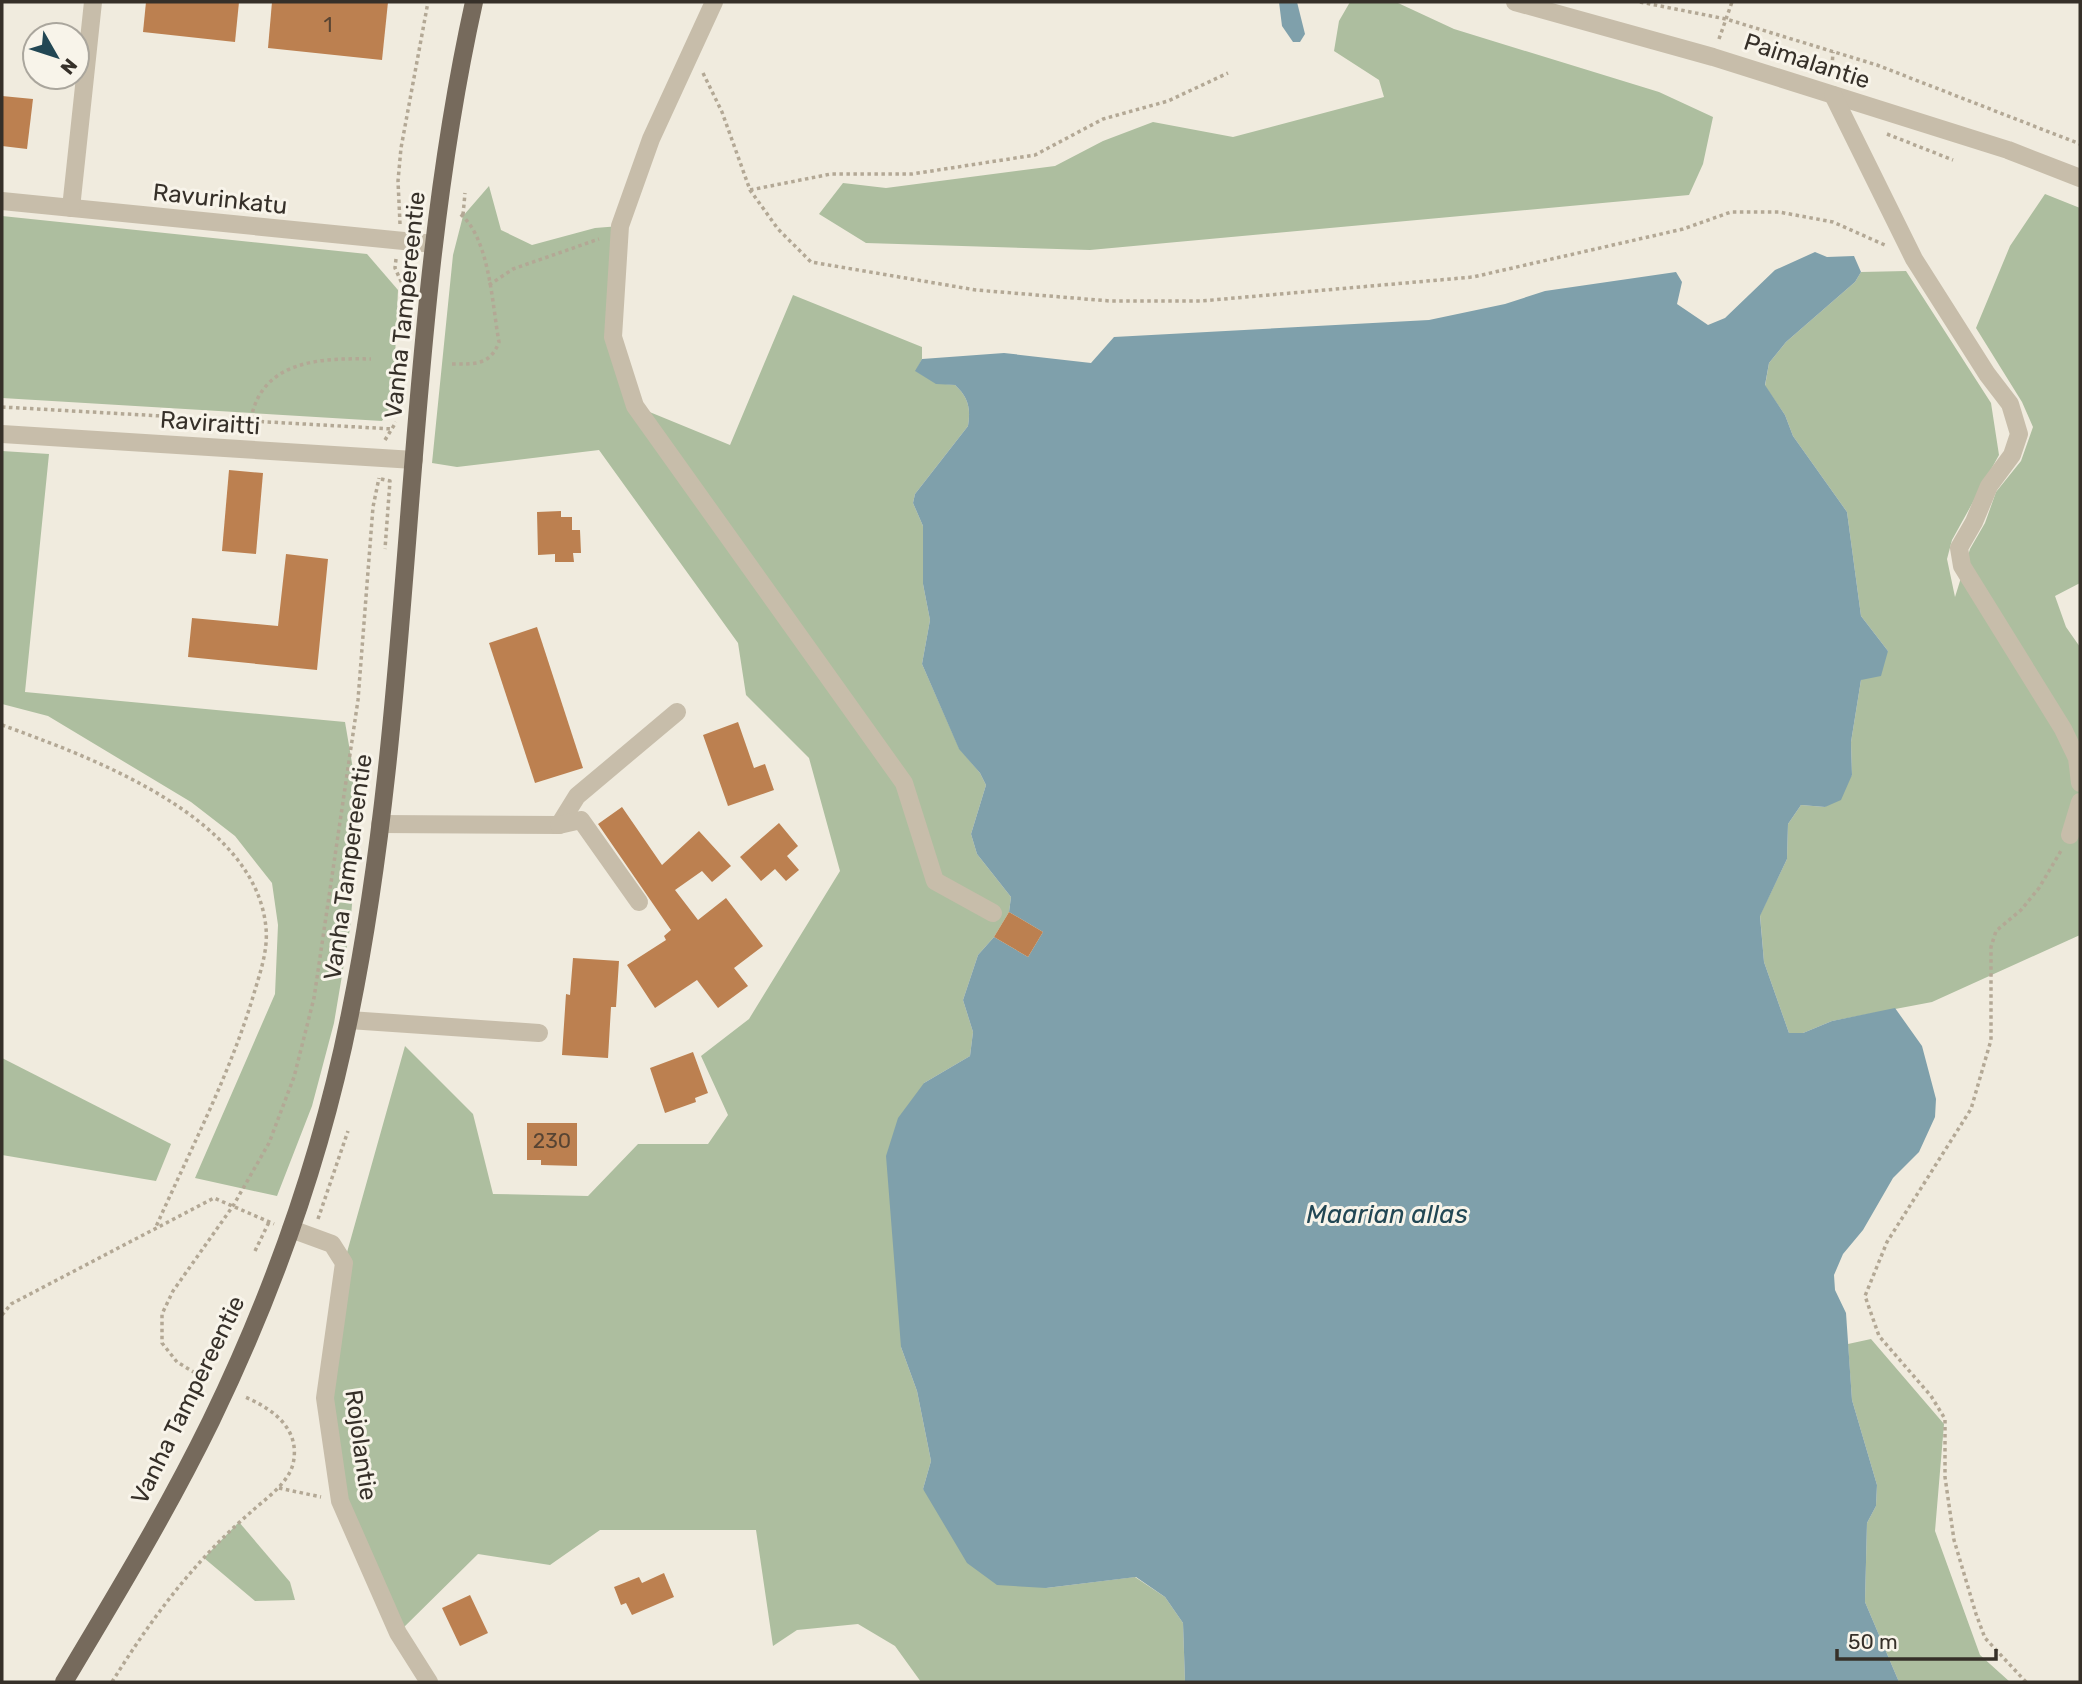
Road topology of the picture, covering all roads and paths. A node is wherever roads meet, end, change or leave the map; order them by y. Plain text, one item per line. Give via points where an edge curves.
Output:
1 (93, 2) edge
2 (428, 2) edge
3 (474, 2) edge
4 (713, 2) edge
5 (1515, 2) edge
6 (1640, 2) edge
7 (1732, 2) edge
8 (1726, 19) junction
9 (1833, 52) junction
10 (690, 53) junction
11 (1713, 57) junction
12 (1832, 67) dead end
13 (1228, 74) dead end
14 (1833, 95) junction
15 (1884, 133) dead end
16 (2080, 144) edge
17 (1953, 160) dead end
18 (2080, 178) edge
19 (750, 190) junction
20 (466, 192) dead end
21 (440, 200) junction
22 (2, 201) edge
23 (71, 208) junction
24 (463, 216) junction
25 (400, 226) dead end
26 (619, 235) junction
27 (434, 244) junction
28 (1914, 259) junction
29 (489, 285) junction
30 (371, 359) dead end
31 (452, 365) dead end
32 (2, 407) edge
33 (251, 419) junction
34 (393, 429) dead end
35 (2, 434) edge
36 (414, 460) junction
37 (385, 549) dead end
38 (677, 712) dead end
39 (2, 725) edge
40 (2080, 783) edge
41 (2080, 802) edge
42 (380, 824) junction
43 (559, 825) junction
44 (2070, 835) joint
45 (639, 902) dead end
46 (993, 914) dead end
47 (349, 1020) junction
48 (539, 1033) dead end
49 (348, 1132) dead end
50 (233, 1206) junction
51 (268, 1222) junction
52 (155, 1229) junction
53 (291, 1229) junction
54 (312, 1237) junction
55 (255, 1251) dead end
56 (2, 1315) edge
57 (207, 1380) dead end
58 (244, 1397) dead end
59 (279, 1488) junction
60 (340, 1501) junction
61 (64, 1682) edge
62 (112, 1682) edge
63 (429, 1682) edge
64 (2025, 1682) edge

1 - 23 street
2 - 25 path via 401,148
3 - 21 main road, Vanha Tampereentie via 451,115
4 - 10 street
5 - 11 street, Paimalantie
6 - 8 path
7 - 8 path
8 - 9 path
8 - 11 path
9 - 12 path
9 - 16 path
10 - 19 path via 710,84
10 - 26 street via 651,139
11 - 14 street, Paimalantie
13 - 19 path via 1168,101 1103,119 1034,155 912,174 831,174
14 - 18 street, Paimalantie via 2008,150
14 - 28 street
15 - 17 path
19 - 28 path via 778,229 811,262 976,290 1110,301 1201,301 1473,277 1683,229 1731,212 1780,212 1833,222
20 - 24 path
21 - 24 path
21 - 27 main road, Vanha Tampereentie
22 - 23 street, Ravurinkatu
23 - 27 street, Ravurinkatu
24 - 29 path via 475,230
26 - 29 path via 549,255 513,269
26 - 46 street via 613,337 635,405 904,783 935,881
27 - 36 main road, Vanha Tampereentie
28 - 40 street via 2010,404 2019,434 2012,455 1989,486 1959,548 1962,566 2063,729 2077,758
29 - 31 path via 499,342 495,353 478,364
30 - 33 path via 332,358 291,367 260,394
32 - 33 path
33 - 34 path
35 - 36 street, Raviraitti
36 - 42 main road, Vanha Tampereentie via 390,759
37 - 50 path via 390,481 379,478 358,700 314,998 294,1077 269,1143
38 - 43 street via 577,796
39 - 52 path via 122,773 184,809 221,839 261,904 267,927 265,955 247,1017
41 - 44 street
42 - 43 street
42 - 47 main road, Vanha Tampereentie
43 - 45 street via 581,820
44 - 64 path via 2039,888 1996,931 1991,947 1990,1040 1970,1109 1887,1242 1865,1296 1878,1336 1931,1396 1945,1419 1945,1477 1952,1528 1973,1602 1985,1638
47 - 48 street
47 - 53 main road, Vanha Tampereentie
49 - 54 path
50 - 51 path
50 - 52 path via 214,1198
50 - 57 path via 173,1291 160,1327 162,1343 177,1362
51 - 53 path
51 - 55 path
52 - 56 path via 11,1304
53 - 54 street, Rojolantie
53 - 61 main road, Vanha Tampereentie via 209,1424
54 - 60 street, Rojolantie via 332,1244 344,1263 325,1398
58 - 59 path via 278,1415 294,1446 292,1466
59 - 60 path
59 - 62 path via 225,1534 177,1588
60 - 63 street, Rojolantie via 398,1633

